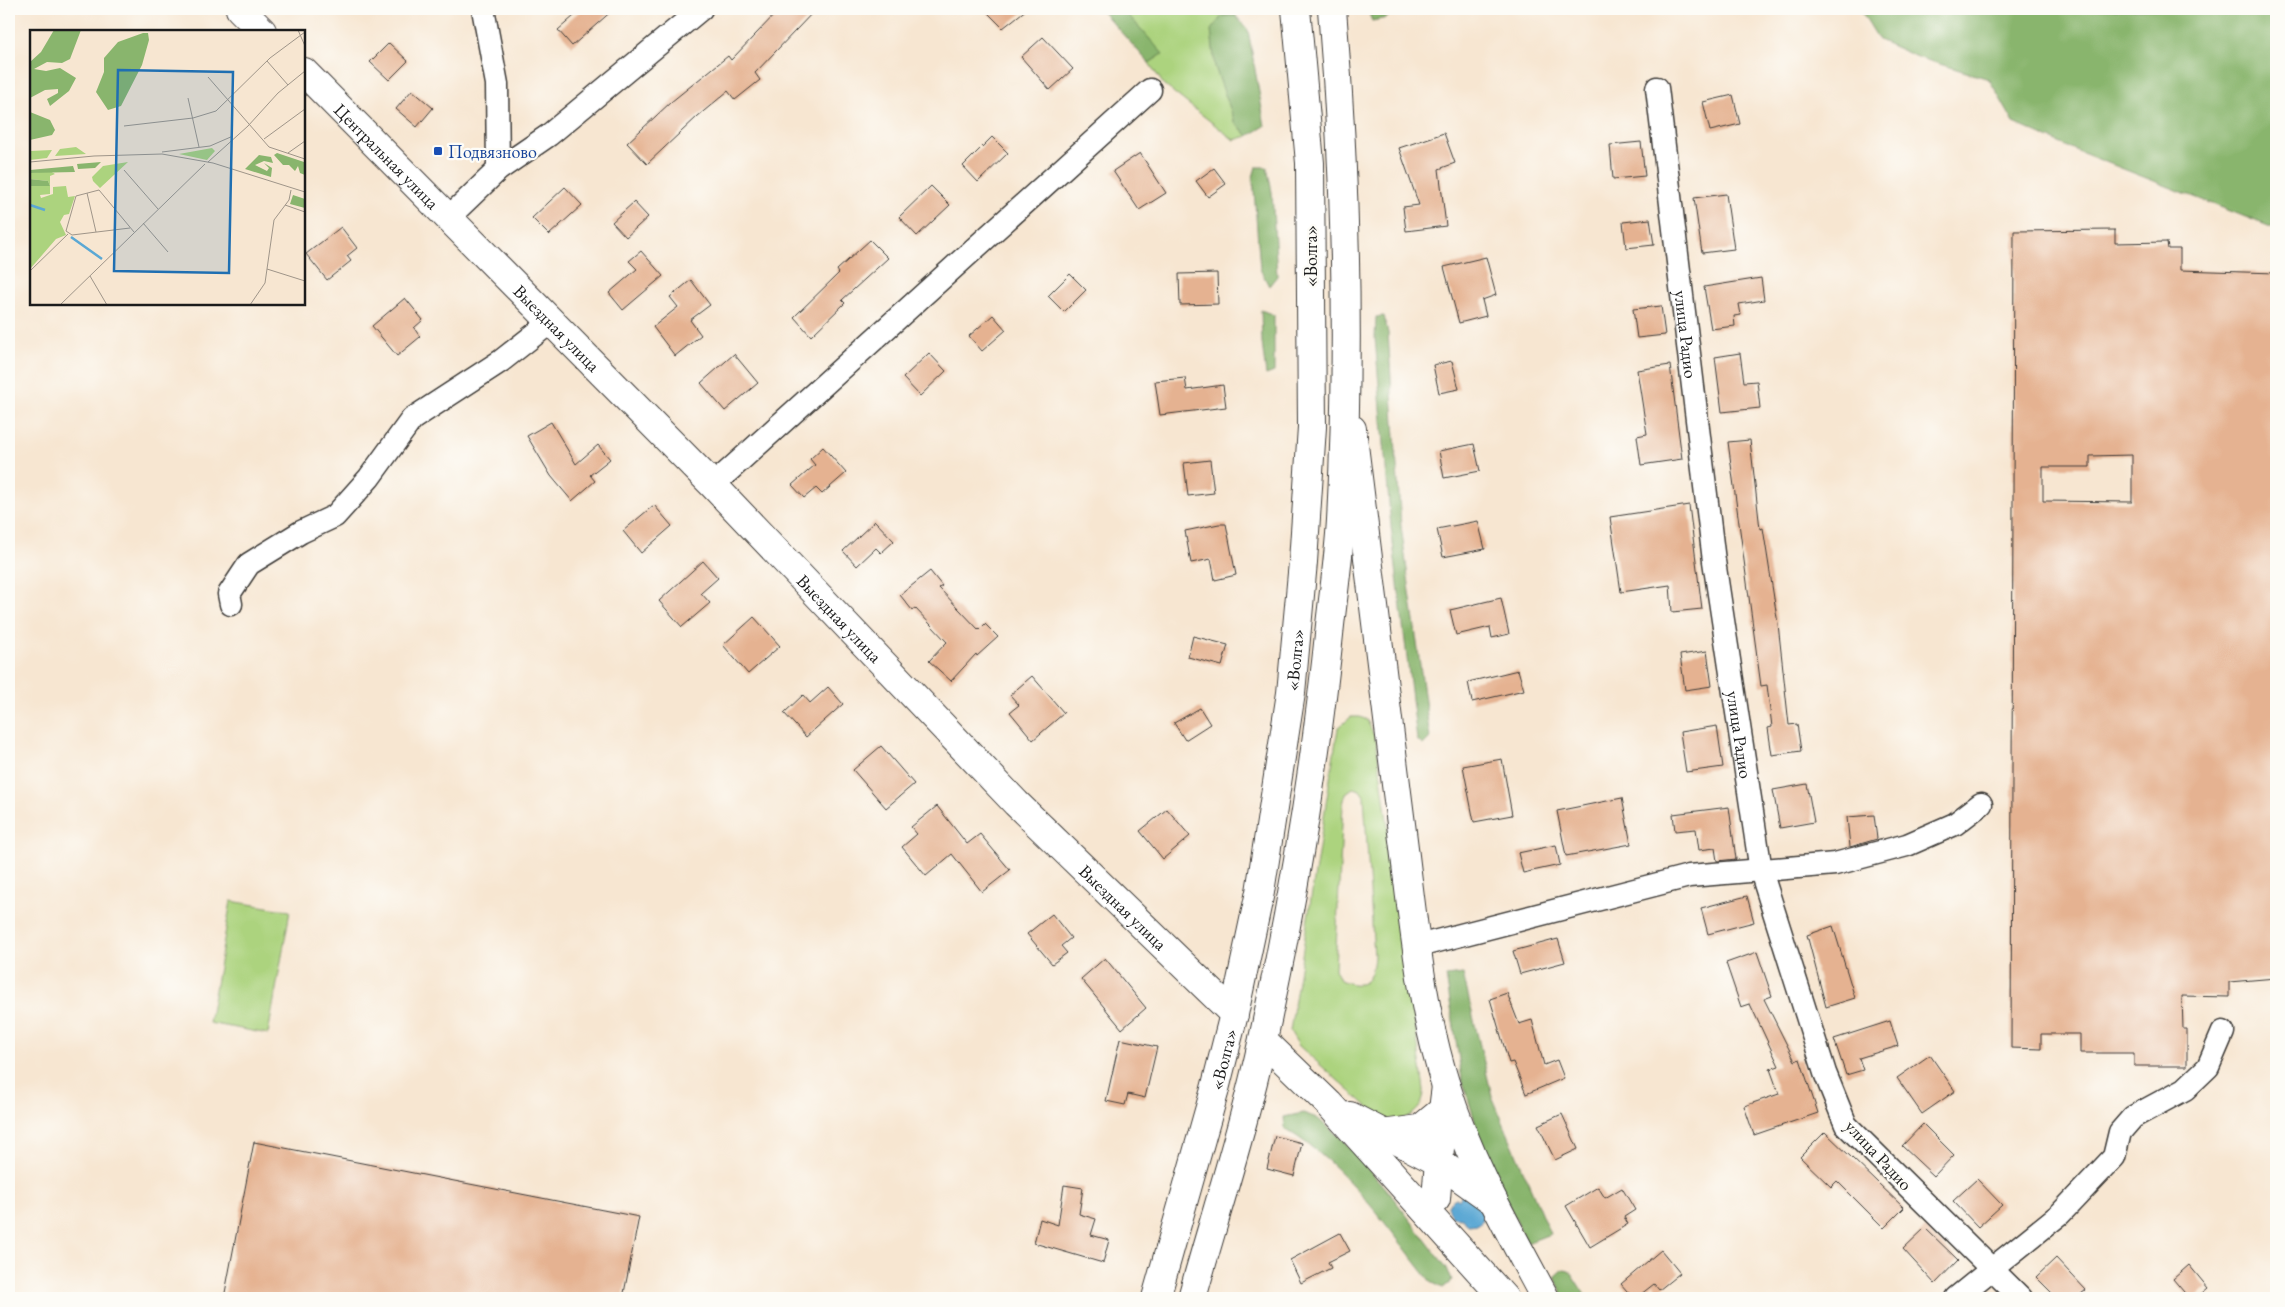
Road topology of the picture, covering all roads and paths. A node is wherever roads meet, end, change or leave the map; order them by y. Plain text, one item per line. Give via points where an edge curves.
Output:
1 (240, 9) edge
2 (484, 9) edge
3 (701, 9) edge
4 (1296, 9) edge
5 (1332, 9) edge
6 (261, 30) edge
7 (305, 73) edge
8 (1657, 88) dead end
9 (1150, 90) dead end
10 (498, 170) junction
11 (449, 217) junction
12 (552, 321) junction
13 (1346, 379) junction
14 (713, 484) junction
15 (231, 604) dead end
16 (1981, 804) dead end
17 (1761, 871) junction
18 (1418, 946) junction
19 (1234, 1014) junction
20 (2223, 1032) dead end
21 (1263, 1040) junction
22 (1444, 1098) junction
23 (1329, 1104) junction
24 (1382, 1134) junction
25 (1438, 1161) junction
26 (1482, 1192) junction
27 (1436, 1199) junction
28 (1440, 1227) junction
29 (1992, 1270) junction
30 (1156, 1298) edge
31 (1192, 1298) edge
32 (1504, 1298) edge
33 (1545, 1298) edge
34 (1956, 1298) edge
35 (2021, 1298) edge

1 - 6 main road
2 - 10 street via 497,84
3 - 10 street via 549,135
4 - 19 main road, «Волга» via 1310,163 1312,428 1291,693 1260,892
5 - 13 main road, «Волга» via 1342,138
7 - 11 main road, Центральная улица
8 - 17 street, улица Радио via 1714,561
9 - 14 street
10 - 11 street
11 - 12 main road, Выездная улица
12 - 14 main road, Выездная улица
12 - 15 street via 501,361 412,419 369,478 335,516 301,532 249,564 228,594
13 - 18 main road
13 - 21 main road, «Волга» via 1340,524 1322,705 1301,846
14 - 19 main road, Выездная улица via 1016,803
16 - 17 street via 1955,824 1907,845 1835,864
17 - 18 street via 1689,876
17 - 29 street, улица Радио via 1825,1073 1846,1125
18 - 22 main road
19 - 30 main road, «Волга»
20 - 29 street via 2208,1067 2185,1089 2133,1117 2120,1132 2114,1157 2060,1214
21 - 23 main road
21 - 31 main road, «Волга»
22 - 24 main road via 1420,1129
22 - 25 main road
22 - 26 main road via 1469,1150
23 - 24 main road
23 - 28 main road
24 - 25 main road
25 - 26 main road
25 - 27 main road
26 - 27 main road
26 - 33 main road
27 - 28 main road
28 - 32 main road
29 - 34 street
29 - 35 street, улица Радио

